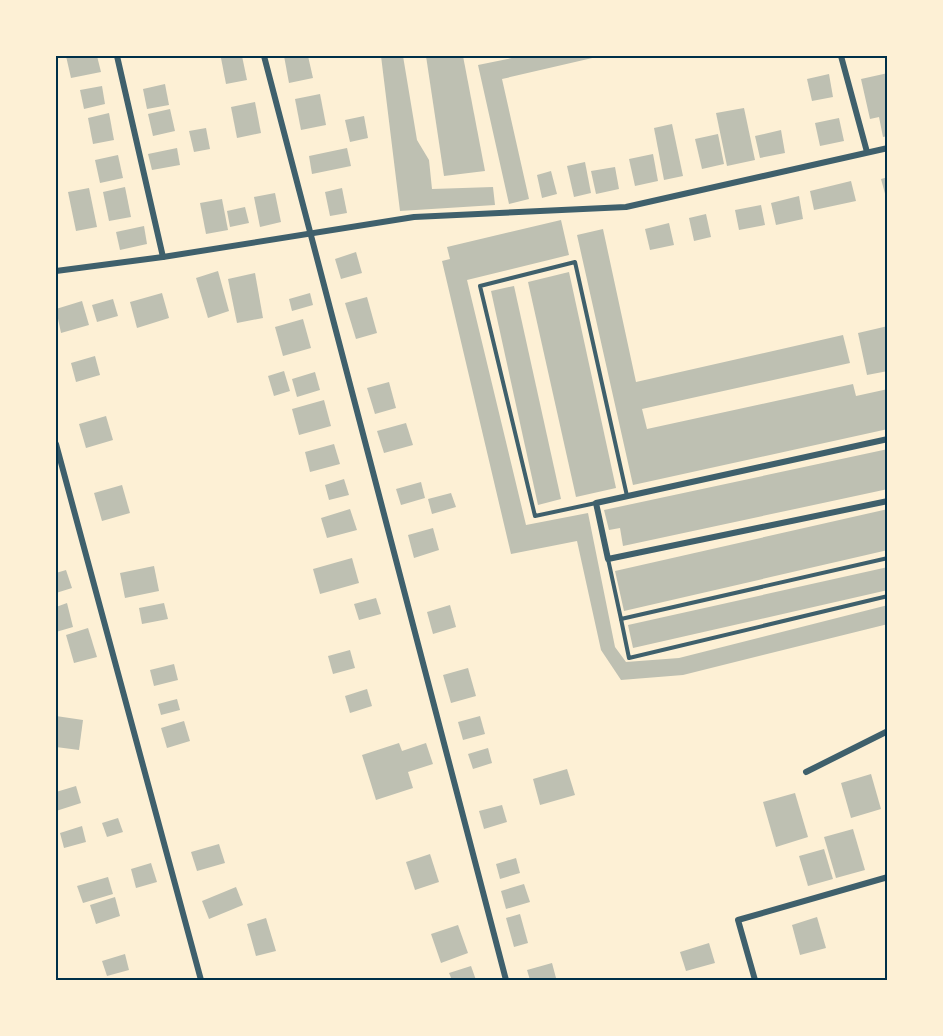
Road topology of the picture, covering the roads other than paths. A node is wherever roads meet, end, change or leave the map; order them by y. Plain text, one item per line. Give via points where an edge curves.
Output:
1 (117, 56) edge
2 (264, 56) edge
3 (841, 56) edge
4 (888, 148) edge
5 (867, 152) junction
6 (312, 235) junction
7 (163, 257) junction
8 (56, 271) edge
9 (888, 439) edge
10 (56, 444) edge
11 (627, 496) junction
12 (888, 501) edge
13 (596, 502) junction
14 (888, 558) edge
15 (608, 559) junction
16 (888, 596) edge
17 (621, 619) junction
18 (888, 731) edge
19 (806, 772) dead end
20 (888, 877) edge
21 (201, 981) edge
22 (506, 981) edge
23 (755, 981) edge

1 - 7 street
2 - 6 street
3 - 5 street
4 - 5 street
5 - 6 street via 626,207 414,217
6 - 7 street
6 - 22 street
7 - 8 street
9 - 11 street
10 - 21 street
11 - 13 street
11 - 13 lane via 575,262 480,286 535,516
12 - 15 street
13 - 15 street
14 - 17 lane
15 - 17 lane
16 - 17 lane via 628,658
18 - 19 street
20 - 23 street via 738,920

